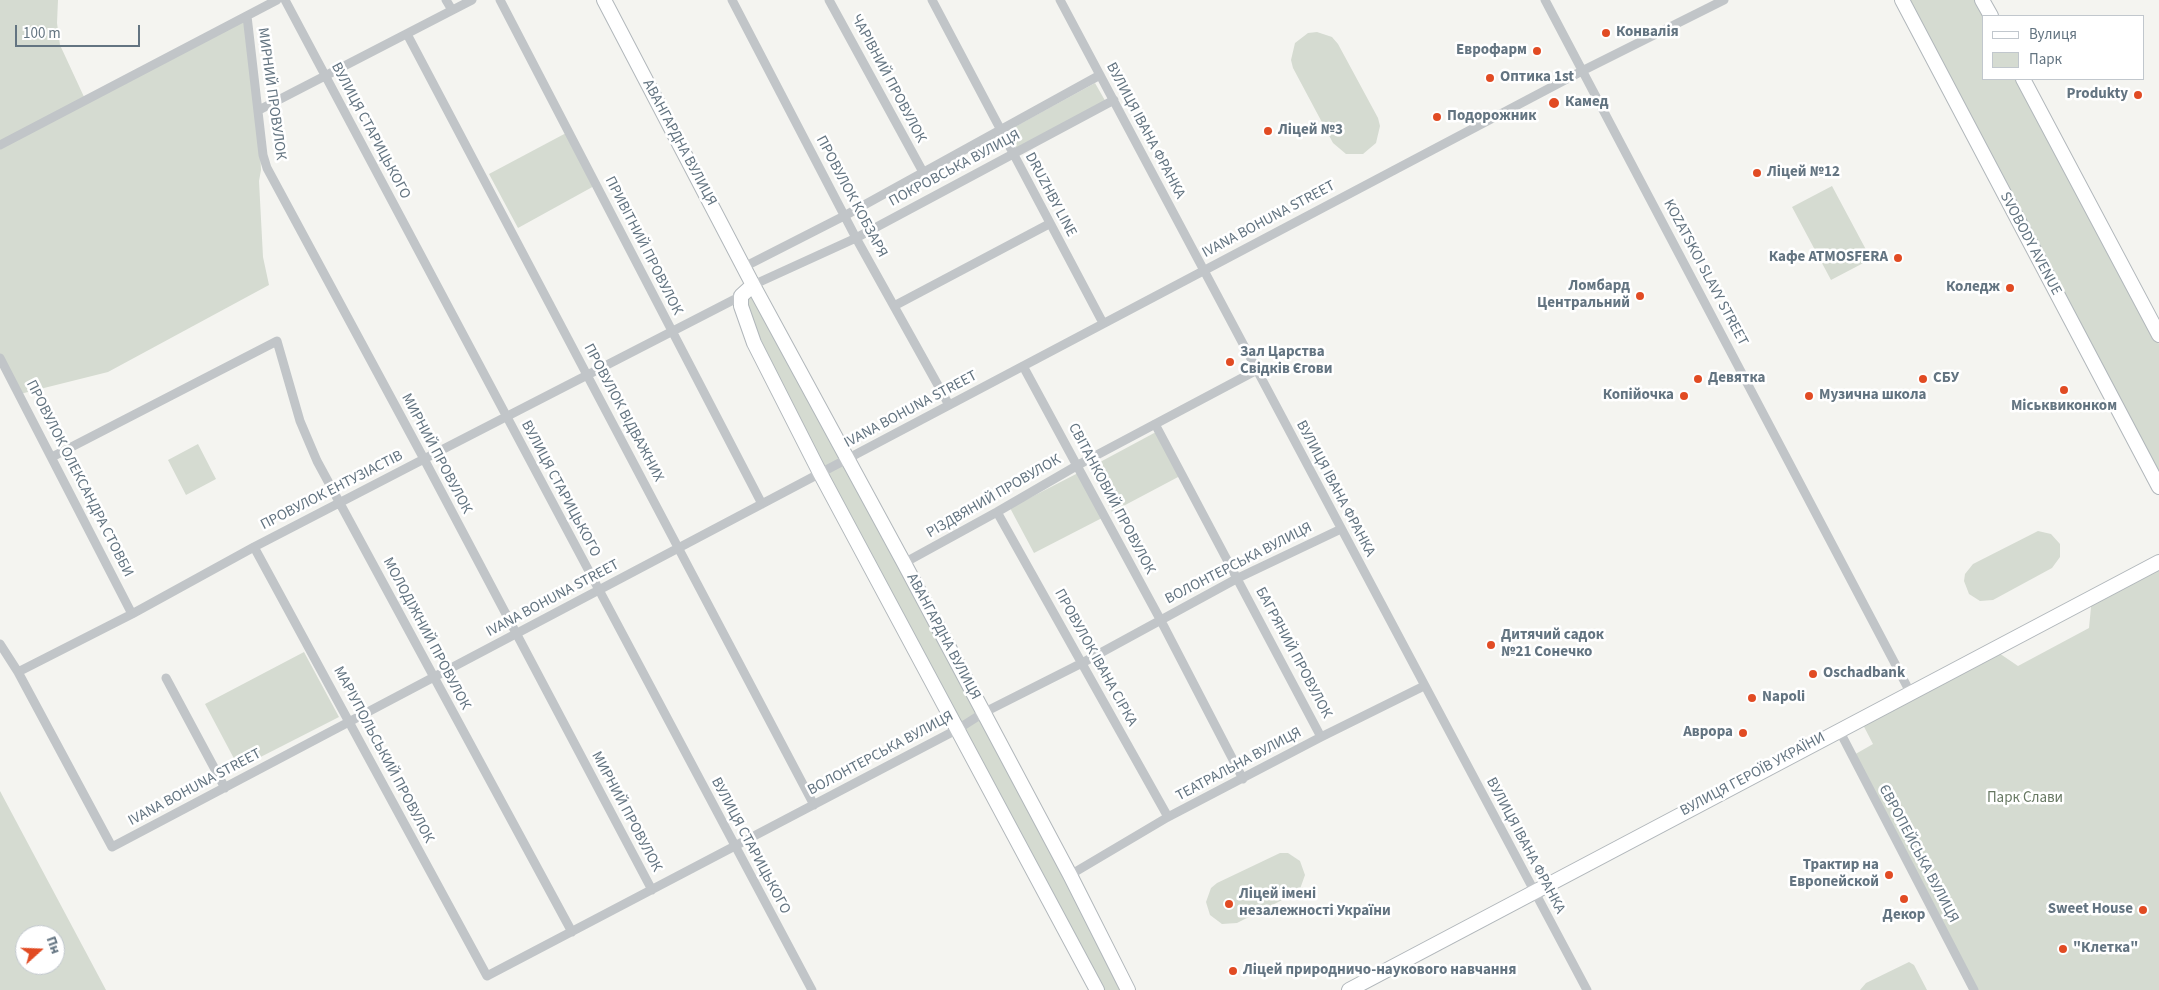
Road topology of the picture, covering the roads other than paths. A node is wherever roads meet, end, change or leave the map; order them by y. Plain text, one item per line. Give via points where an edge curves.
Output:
1 (277, 0) edge
2 (285, 0) edge
3 (446, 0) edge
4 (472, 0) edge
5 (500, 0) edge
6 (604, 0) edge
7 (732, 0) edge
8 (829, 0) edge
9 (932, 0) edge
10 (1060, 0) edge
11 (1545, 0) edge
12 (1724, 0) edge
13 (1902, 0) edge
14 (1982, 0) edge
15 (452, 10) junction
16 (1990, 15) edge
17 (247, 16) junction
18 (407, 34) junction
19 (1582, 71) junction
20 (1100, 75) junction
21 (325, 77) junction
22 (2024, 80) edge
23 (1114, 100) junction
24 (259, 110) junction
25 (999, 130) junction
26 (0, 145) edge
27 (1012, 154) junction
28 (922, 172) junction
29 (846, 215) junction
30 (1049, 224) junction
31 (856, 238) junction
32 (744, 267) junction
33 (1204, 270) junction
34 (753, 285) junction
35 (741, 296) junction
36 (894, 306) junction
37 (1103, 323) junction
38 (672, 330) junction
39 (2159, 335) edge
40 (0, 358) edge
41 (1022, 366) junction
42 (1256, 370) junction
43 (587, 374) junction
44 (949, 405) junction
45 (506, 416) junction
46 (1155, 424) junction
47 (52, 457) junction
48 (424, 459) junction
49 (848, 459) junction
50 (1078, 465) junction
51 (820, 474) junction
52 (2159, 487) edge
53 (340, 502) junction
54 (762, 504) junction
55 (998, 512) junction
56 (1341, 529) junction
57 (254, 547) junction
58 (678, 548) junction
59 (2159, 562) edge
60 (904, 563) junction
61 (1238, 578) junction
62 (598, 590) junction
63 (132, 614) junction
64 (1160, 619) junction
65 (517, 634) junction
66 (0, 644) edge
67 (1082, 663) junction
68 (18, 672) junction
69 (166, 678) dead end
70 (434, 678) junction
71 (1424, 686) junction
72 (1910, 692) junction
73 (983, 713) junction
74 (349, 722) junction
75 (958, 729) junction
76 (1838, 730) junction
77 (1321, 737) junction
78 (1243, 779) junction
79 (224, 788) junction
80 (814, 805) junction
81 (1168, 817) junction
82 (734, 847) junction
83 (1070, 875) junction
84 (652, 890) junction
85 (1534, 893) junction
86 (572, 932) junction
87 (487, 976) joint
88 (812, 990) edge
89 (1097, 990) edge
90 (1128, 990) edge
91 (1349, 990) edge
92 (1587, 990) edge
93 (1974, 990) edge

1 - 17 street
2 - 21 street, ВУЛИЦЯ СТАРИЦЬКОГО
3 - 15 street
4 - 15 street
5 - 38 street, ПРИВІТНИЙ ПРОВУЛОК
6 - 32 street, АВАНГАРДНА ВУЛИЦЯ
7 - 29 street, ПРОВУЛОК КОБЗАРЯ
8 - 28 street, ЧАРІВНИЙ ПРОВУЛОК
9 - 25 street, DRUZHBY LINE
10 - 20 street, ВУЛИЦЯ ІВАНА ФРАНКА
11 - 19 street, KOZATSKOI SLAVY STREET
12 - 19 street, IVANA BOHUNA STREET
13 - 52 street, SVOBODY AVENUE
14 - 16 street
15 - 18 street
17 - 24 street, МИРНИЙ ПРОВУЛОК
17 - 26 street
18 - 21 street
18 - 43 street, ПРОВУЛОК ВІДВАЖНИХ
19 - 33 street, IVANA BOHUNA STREET
19 - 72 street, KOZATSKOI SLAVY STREET
20 - 23 street, ВУЛИЦЯ ІВАНА ФРАНКА
20 - 25 street, ПОКРОВСЬКА ВУЛИЦЯ
21 - 24 street
21 - 45 street, ВУЛИЦЯ СТАРИЦЬКОГО
22 - 39 street
23 - 27 street, ПОКРОВСЬКА ВУЛИЦЯ
23 - 33 street, ВУЛИЦЯ ІВАНА ФРАНКА
24 - 48 street, МИРНИЙ ПРОВУЛОК via 263,154 269,173
25 - 27 street, DRUZHBY LINE
25 - 28 street, ПОКРОВСЬКА ВУЛИЦЯ
27 - 30 street, DRUZHBY LINE
27 - 31 street, ПОКРОВСЬКА ВУЛИЦЯ
28 - 29 street, ПОКРОВСЬКА ВУЛИЦЯ
29 - 31 street, ПРОВУЛОК КОБЗАРЯ
29 - 32 street, ПОКРОВСЬКА ВУЛИЦЯ
30 - 36 street
30 - 37 street, DRUZHBY LINE
31 - 34 street, ПОКРОВСЬКА ВУЛИЦЯ
31 - 36 street, ПРОВУЛОК КОБЗАРЯ
32 - 34 street, АВАНГАРДНА ВУЛИЦЯ
33 - 37 street, IVANA BOHUNA STREET
33 - 42 street, ВУЛИЦЯ ІВАНА ФРАНКА
34 - 35 street
34 - 49 street, АВАНГАРДНА ВУЛИЦЯ
35 - 38 street, ПРОВУЛОК ЕНТУЗІАСТІВ
35 - 51 street, АВАНГАРДНА ВУЛИЦЯ via 741,306 754,343
36 - 44 street, ПРОВУЛОК КОБЗАРЯ
37 - 41 street, IVANA BOHUNA STREET
38 - 43 street, ПРОВУЛОК ЕНТУЗІАСТІВ
38 - 54 street, ПРИВІТНИЙ ПРОВУЛОК
40 - 47 street, ПРОВУЛОК ОЛЕКСАНДРА СТОВБИ
41 - 44 street, IVANA BOHUNA STREET
41 - 50 street, СВІТАНКОВИЙ ПРОВУЛОК
42 - 46 street, РІЗДВЯНИЙ ПРОВУЛОК
42 - 56 street, ВУЛИЦЯ ІВАНА ФРАНКА
43 - 45 street, ПРОВУЛОК ЕНТУЗІАСТІВ
43 - 58 street, ПРОВУЛОК ВІДВАЖНИХ
44 - 49 street, IVANA BOHUNA STREET
45 - 48 street, ПРОВУЛОК ЕНТУЗІАСТІВ
45 - 62 street, ВУЛИЦЯ СТАРИЦЬКОГО
46 - 50 street, РІЗДВЯНИЙ ПРОВУЛОК
46 - 61 street, БАГРЯНИЙ ПРОВУЛОК
47 - 53 street, МОЛОДІЖНИЙ ПРОВУЛОК via 277,341 300,421
47 - 63 street, ПРОВУЛОК ОЛЕКСАНДРА СТОВБИ
48 - 53 street, ПРОВУЛОК ЕНТУЗІАСТІВ
48 - 65 street, МИРНИЙ ПРОВУЛОК
49 - 51 street, IVANA BOHUNA STREET
49 - 60 street, АВАНГАРДНА ВУЛИЦЯ
50 - 55 street, РІЗДВЯНИЙ ПРОВУЛОК
50 - 64 street, СВІТАНКОВИЙ ПРОВУЛОК
51 - 54 street, IVANA BOHUNA STREET
51 - 75 street, АВАНГАРДНА ВУЛИЦЯ
53 - 57 street, ПРОВУЛОК ЕНТУЗІАСТІВ
53 - 70 street, МОЛОДІЖНИЙ ПРОВУЛОК
54 - 58 street, IVANA BOHUNA STREET
55 - 60 street, РІЗДВЯНИЙ ПРОВУЛОК
55 - 67 street, ПРОВУЛОК ІВАНА СІРКА
56 - 61 street, ВОЛОНТЕРСЬКА ВУЛИЦЯ
56 - 71 street, ВУЛИЦЯ ІВАНА ФРАНКА
57 - 63 street, ПРОВУЛОК ЕНТУЗІАСТІВ
57 - 74 street, МАРІУПОЛЬСЬКИЙ ПРОВУЛОК
58 - 62 street, IVANA BOHUNA STREET
58 - 80 street, ПРОВУЛОК ВІДВАЖНИХ
59 - 72 street, ВУЛИЦЯ ГЕРОЇВ УКРАЇНИ
60 - 73 street, АВАНГАРДНА ВУЛИЦЯ
61 - 64 street, ВОЛОНТЕРСЬКА ВУЛИЦЯ
61 - 77 street, БАГРЯНИЙ ПРОВУЛОК
62 - 65 street, IVANA BOHUNA STREET
62 - 82 street, ВУЛИЦЯ СТАРИЦЬКОГО
63 - 68 street, ПРОВУЛОК ЕНТУЗІАСТІВ
64 - 67 street, ВОЛОНТЕРСЬКА ВУЛИЦЯ
64 - 78 street, СВІТАНКОВИЙ ПРОВУЛОК
65 - 70 street, IVANA BOHUNA STREET
65 - 84 street, МИРНИЙ ПРОВУЛОК
66 - 68 street
67 - 73 street, ВОЛОНТЕРСЬКА ВУЛИЦЯ
67 - 81 street, ПРОВУЛОК ІВАНА СІРКА
68 - 79 street, IVANA BOHUNA STREET via 112,847
69 - 79 street
70 - 74 street, IVANA BOHUNA STREET
70 - 86 street, МОЛОДІЖНИЙ ПРОВУЛОК
71 - 77 street, ТЕАТРАЛЬНА ВУЛИЦЯ
71 - 85 street, ВУЛИЦЯ ІВАНА ФРАНКА
72 - 76 street, ВУЛИЦЯ ГЕРОЇВ УКРАЇНИ
73 - 75 street, ВОЛОНТЕРСЬКА ВУЛИЦЯ
73 - 83 street, АВАНГАРДНА ВУЛИЦЯ
74 - 79 street, IVANA BOHUNA STREET
74 - 87 street, МАРІУПОЛЬСЬКИЙ ПРОВУЛОК
75 - 80 street, ВОЛОНТЕРСЬКА ВУЛИЦЯ
75 - 89 street, АВАНГАРДНА ВУЛИЦЯ
76 - 85 street, ВУЛИЦЯ ГЕРОЇВ УКРАЇНИ
76 - 93 street, ЄВРОПЕЙСЬКА ВУЛИЦЯ
77 - 78 street, ТЕАТРАЛЬНА ВУЛИЦЯ
78 - 81 street, ТЕАТРАЛЬНА ВУЛИЦЯ
80 - 82 street, ВОЛОНТЕРСЬКА ВУЛИЦЯ
81 - 83 street, ТЕАТРАЛЬНА ВУЛИЦЯ
82 - 84 street, ВОЛОНТЕРСЬКА ВУЛИЦЯ
82 - 88 street, ВУЛИЦЯ СТАРИЦЬКОГО
83 - 90 street, АВАНГАРДНА ВУЛИЦЯ
84 - 86 street, ВОЛОНТЕРСЬКА ВУЛИЦЯ
85 - 91 street, ВУЛИЦЯ ГЕРОЇВ УКРАЇНИ
85 - 92 street, ВУЛИЦЯ ІВАНА ФРАНКА
86 - 87 street, ВОЛОНТЕРСЬКА ВУЛИЦЯ

